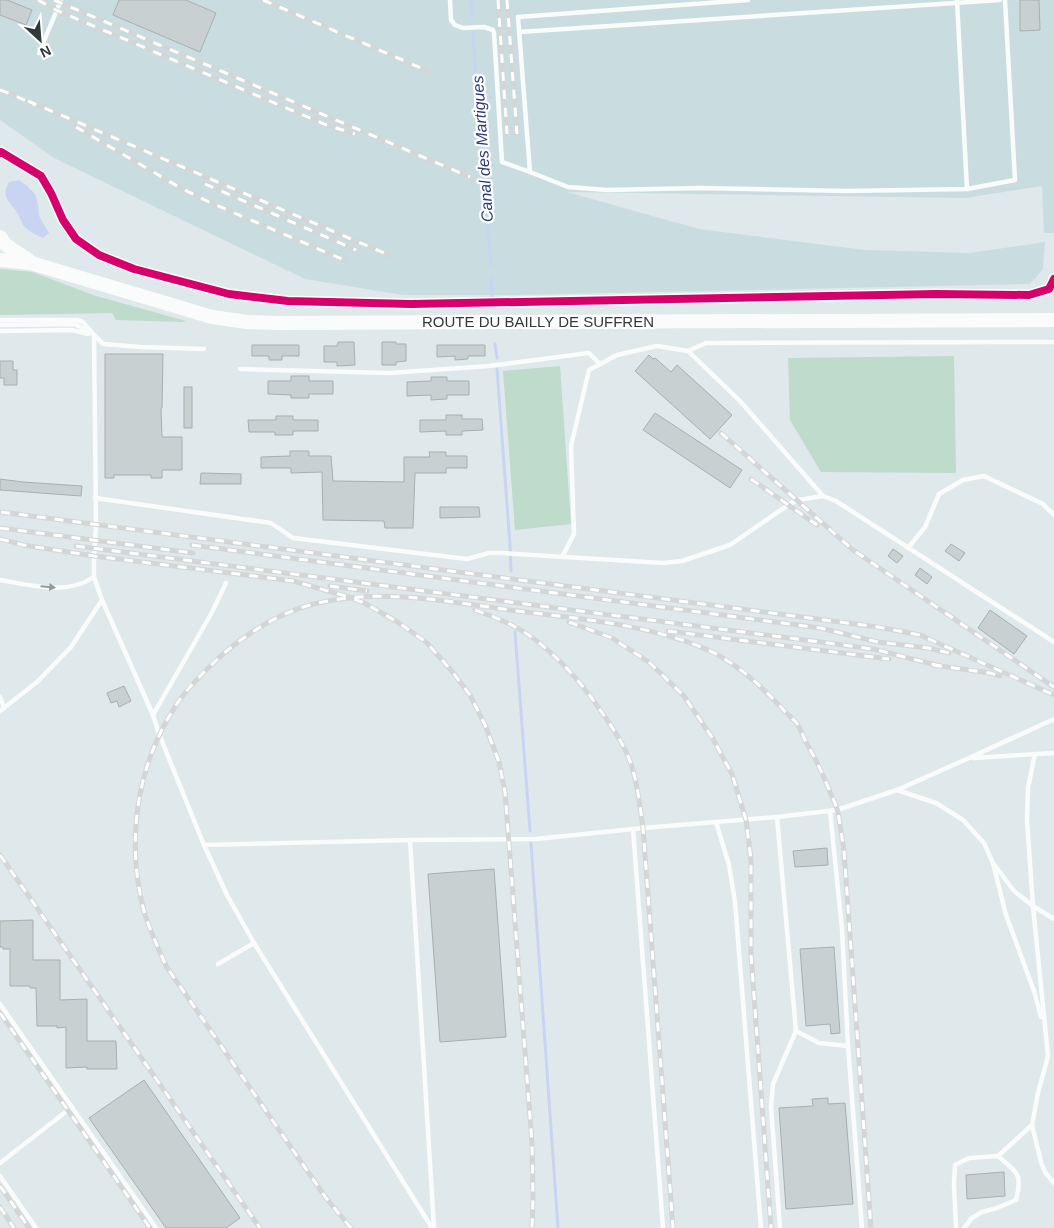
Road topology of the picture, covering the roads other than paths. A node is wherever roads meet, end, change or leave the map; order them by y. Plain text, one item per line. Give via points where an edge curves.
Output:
1 (61, 0) edge
2 (450, 0) edge
3 (748, 0) edge
4 (1000, 0) edge
5 (1005, 0) edge
6 (957, 1) edge
7 (519, 32) junction
8 (39, 53) dead end
9 (0, 153) edge
10 (530, 172) junction
11 (967, 189) junction
12 (0, 237) edge
13 (0, 260) edge
14 (32, 262) junction
15 (1054, 279) edge
16 (0, 320) edge
17 (1054, 320) edge
18 (0, 325) edge
19 (0, 331) edge
20 (94, 335) junction
21 (1054, 342) edge
22 (204, 349) dead end
23 (688, 351) junction
24 (600, 364) junction
25 (240, 369) dead end
26 (823, 496) junction
27 (95, 498) junction
28 (1054, 515) edge
29 (908, 548) junction
30 (562, 557) junction
31 (94, 577) junction
32 (0, 580) edge
33 (226, 583) dead end
34 (102, 600) junction
35 (1054, 642) edge
36 (0, 697) edge
37 (2, 709) edge
38 (153, 714) junction
39 (1054, 719) edge
40 (1054, 753) edge
41 (1035, 754) junction
42 (969, 758) junction
43 (897, 790) junction
44 (830, 811) junction
45 (777, 817) junction
46 (716, 822) junction
47 (633, 829) junction
48 (410, 840) junction
49 (204, 845) junction
50 (993, 863) junction
51 (1033, 906) junction
52 (1054, 919) edge
53 (254, 943) junction
54 (218, 964) dead end
55 (0, 1004) edge
56 (796, 1031) junction
57 (1045, 1033) junction
58 (848, 1046) junction
59 (72, 1107) junction
60 (1032, 1125) junction
61 (998, 1156) junction
62 (0, 1163) edge
63 (0, 1176) edge
64 (1054, 1183) edge
65 (36, 1228) edge
66 (156, 1228) edge
67 (433, 1228) edge
68 (663, 1228) edge
69 (761, 1228) edge
70 (780, 1228) edge
71 (862, 1228) edge
72 (956, 1228) edge
73 (964, 1228) edge

1 - 8 lane
2 - 10 lane via 455,25 493,30 502,162
3 - 7 lane via 518,17
4 - 6 lane
5 - 11 lane via 1015,180
6 - 7 lane
6 - 11 lane
7 - 10 lane
9 - 15 street via 41,176 76,239 99,255 228,294 288,301 430,304 1029,295 1049,288
10 - 11 lane via 568,187 607,190
12 - 14 main road, ROUTE DU BAILLY DE SUFFREN via 6,245
13 - 14 main road, ROUTE DU BAILLY DE SUFFREN
14 - 17 main road, ROUTE DU BAILLY DE SUFFREN via 212,318 247,322
16 - 20 lane via 77,320
18 - 20 lane via 75,324
19 - 20 lane via 72,330
20 - 22 lane via 103,344
20 - 27 lane
21 - 23 lane via 706,344
23 - 24 lane via 657,346 617,355
23 - 26 lane via 740,401
24 - 25 lane via 588,353 489,366 389,372
24 - 30 lane via 589,370 571,446 574,534
26 - 29 lane via 836,501
26 - 30 lane via 798,500 730,544 682,561 663,563
27 - 30 lane via 271,523 294,538 467,559 489,553
27 - 31 lane
28 - 29 lane via 1043,504 984,476 963,480 939,494 925,527
29 - 35 lane
32 -> 31 lane via 65,588
31 - 34 lane
33 - 38 lane
34 - 37 lane via 71,647 37,682
34 - 38 lane
36 - 37 lane
38 - 49 lane
39 - 42 lane
40 - 41 lane
41 - 42 lane
41 - 51 lane via 1028,788 1027,820
42 - 43 lane
43 - 44 lane
43 - 50 lane via 936,803 963,820 984,843
44 - 45 lane
44 - 58 lane via 842,929
45 - 46 lane
45 - 56 lane
46 - 47 lane
46 - 69 lane via 729,865 735,902
47 - 48 lane via 536,838
47 - 68 lane
48 - 49 lane
48 - 67 lane
49 - 53 lane
50 - 51 lane via 1014,891
50 - 57 lane via 1006,916 1034,991
51 - 52 lane
51 - 57 lane
53 - 54 lane
53 - 67 lane
55 - 59 lane
56 - 58 lane via 819,1043
56 - 70 lane via 773,1084 771,1107
57 - 60 lane via 1048,1056
58 - 71 lane
59 - 62 lane
59 - 66 lane
60 - 61 lane
60 - 64 lane via 1041,1162
61 - 72 lane via 969,1158 955,1165
61 - 73 lane via 1017,1173 1020,1186 1016,1200 982,1212
63 - 65 lane

